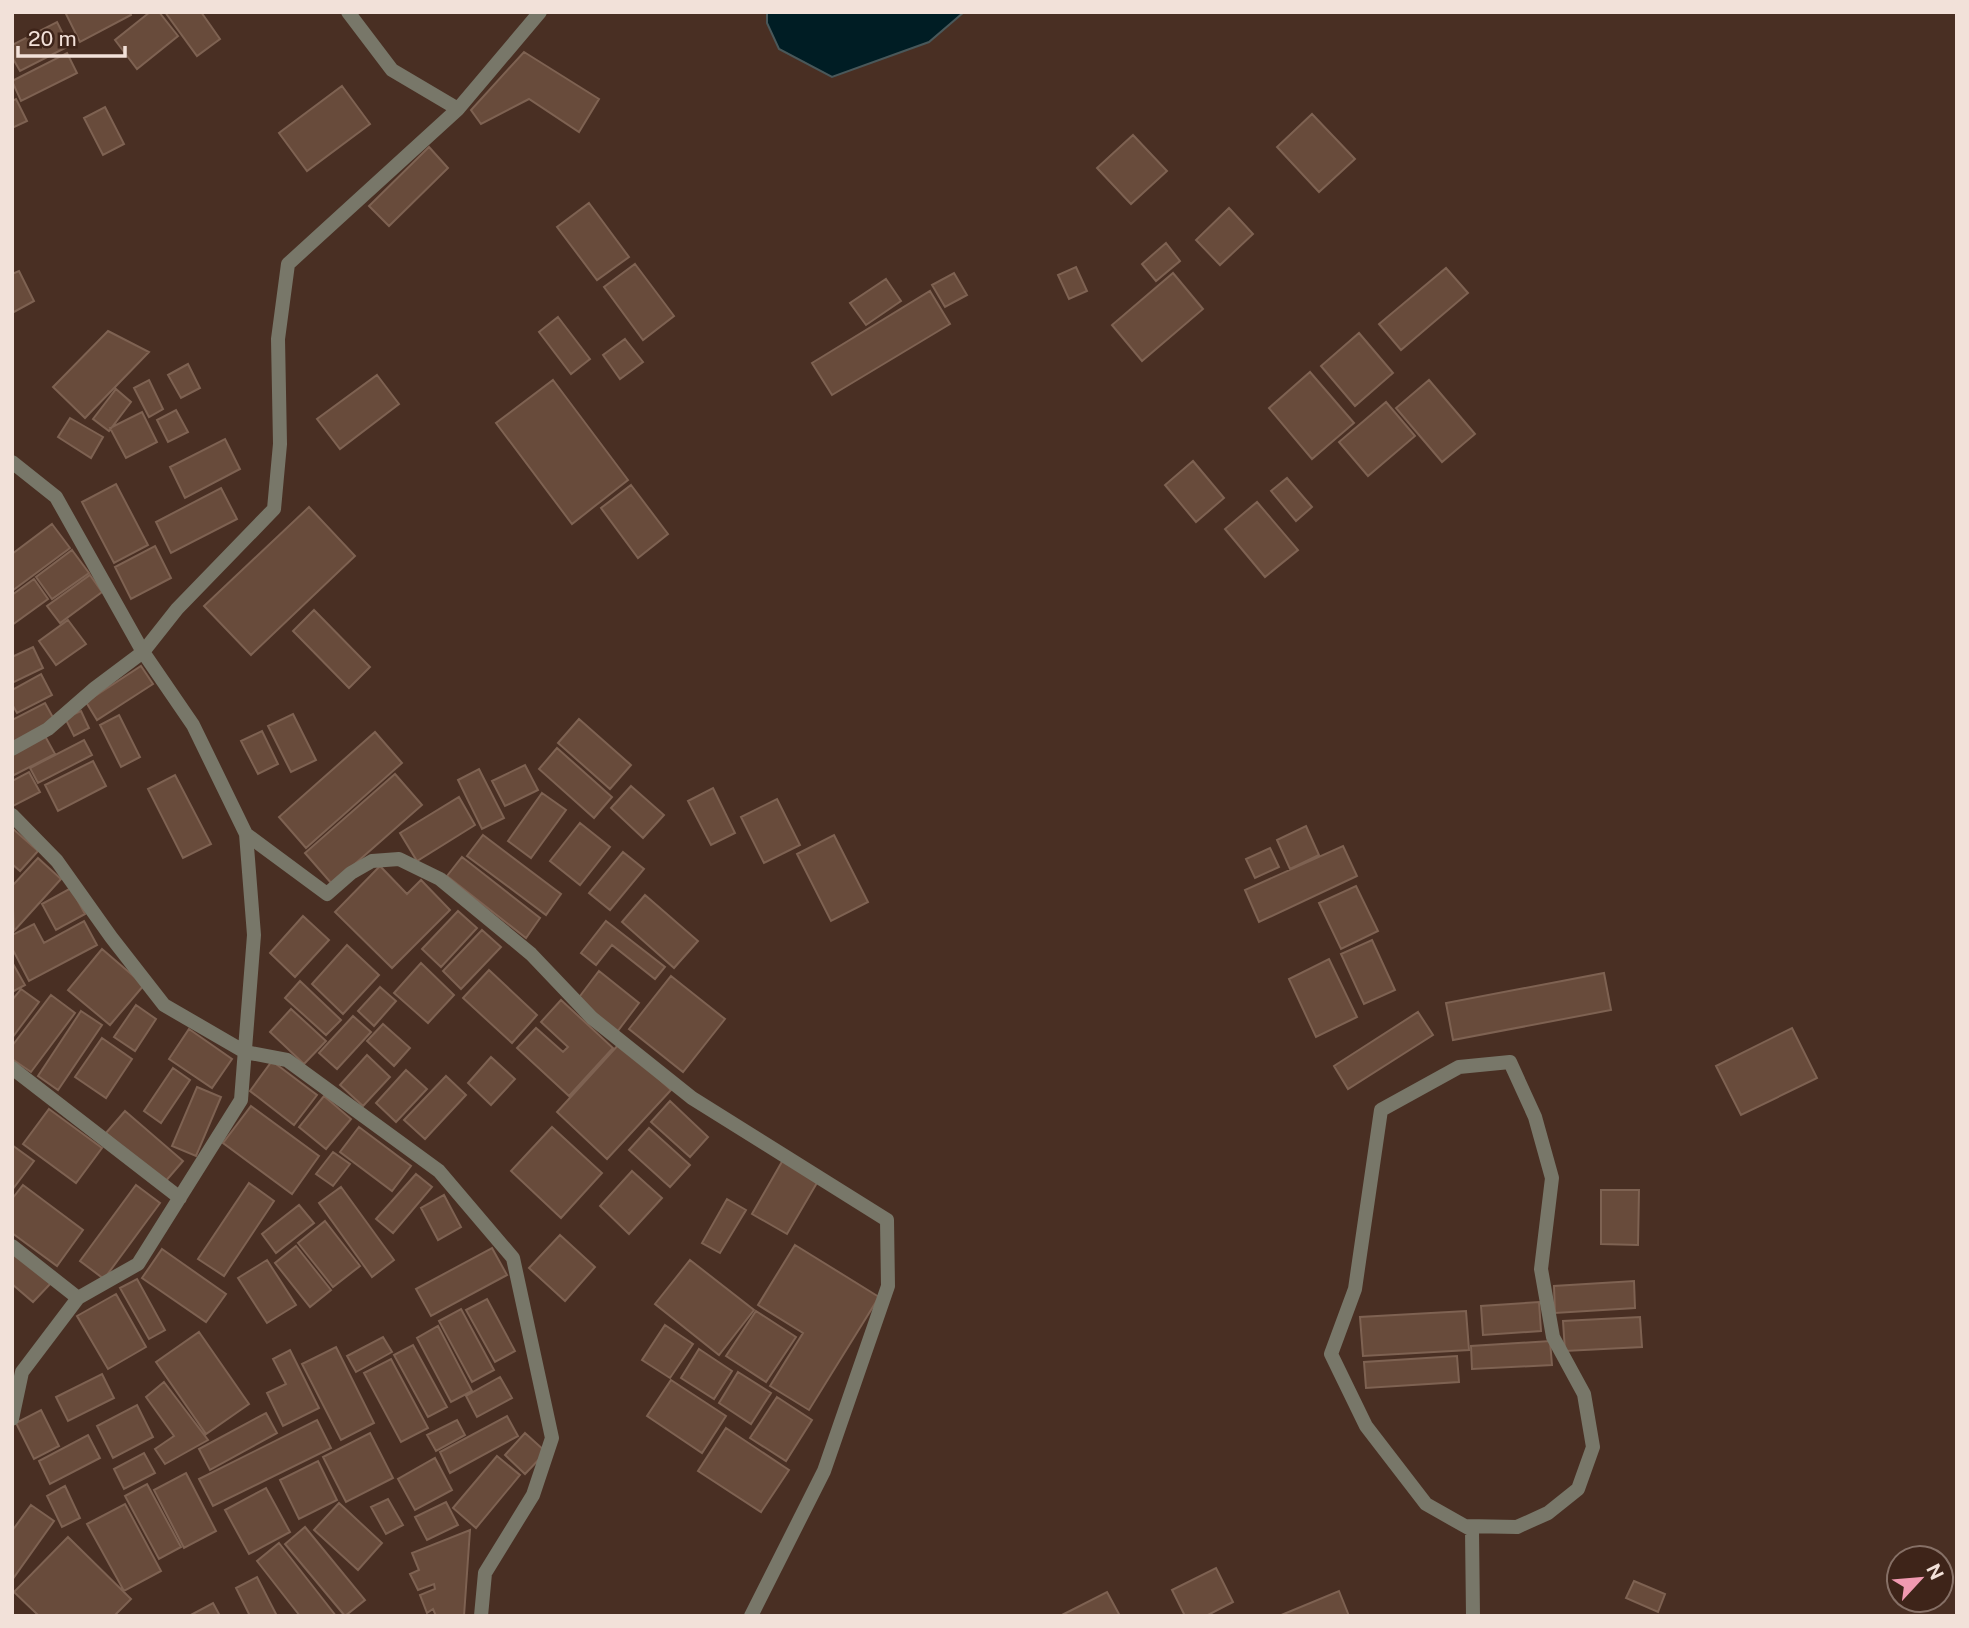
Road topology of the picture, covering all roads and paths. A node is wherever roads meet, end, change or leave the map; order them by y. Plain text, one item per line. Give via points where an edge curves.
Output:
1 (348, 12) edge
2 (540, 12) edge
3 (458, 109) junction
4 (12, 462) edge
5 (143, 652) junction
6 (12, 749) edge
7 (12, 815) edge
8 (246, 834) junction
9 (245, 1052) junction
10 (12, 1068) edge
11 (180, 1198) junction
12 (12, 1245) edge
13 (78, 1298) junction
14 (12, 1419) edge
15 (1466, 1526) junction
16 (481, 1616) edge
17 (751, 1616) edge
18 (1473, 1616) edge

1 - 3 street via 391,70
2 - 3 street
3 - 5 street via 288,264 278,339 280,444 274,509 177,609
4 - 5 street via 56,497
5 - 6 street via 48,729
5 - 8 street via 193,725
7 - 9 street via 57,861 164,1004
8 - 9 street via 254,935
8 - 17 street via 327,894 372,862 399,859 440,879 531,954 592,1018 692,1098 887,1220 888,1286 824,1471
9 - 11 street via 241,1100
9 - 16 street via 287,1060 439,1171 513,1258 552,1438 533,1495 485,1573
10 - 11 street
11 - 13 street via 138,1264
12 - 13 street
13 - 14 street via 22,1372
15 - 15 street via 1426,1504 1366,1426 1331,1354 1355,1289 1381,1110 1459,1067 1510,1062 1535,1117 1552,1178 1541,1269 1553,1338 1584,1394 1593,1447 1578,1489 1548,1513 1517,1527
15 - 18 street via 1472,1530

